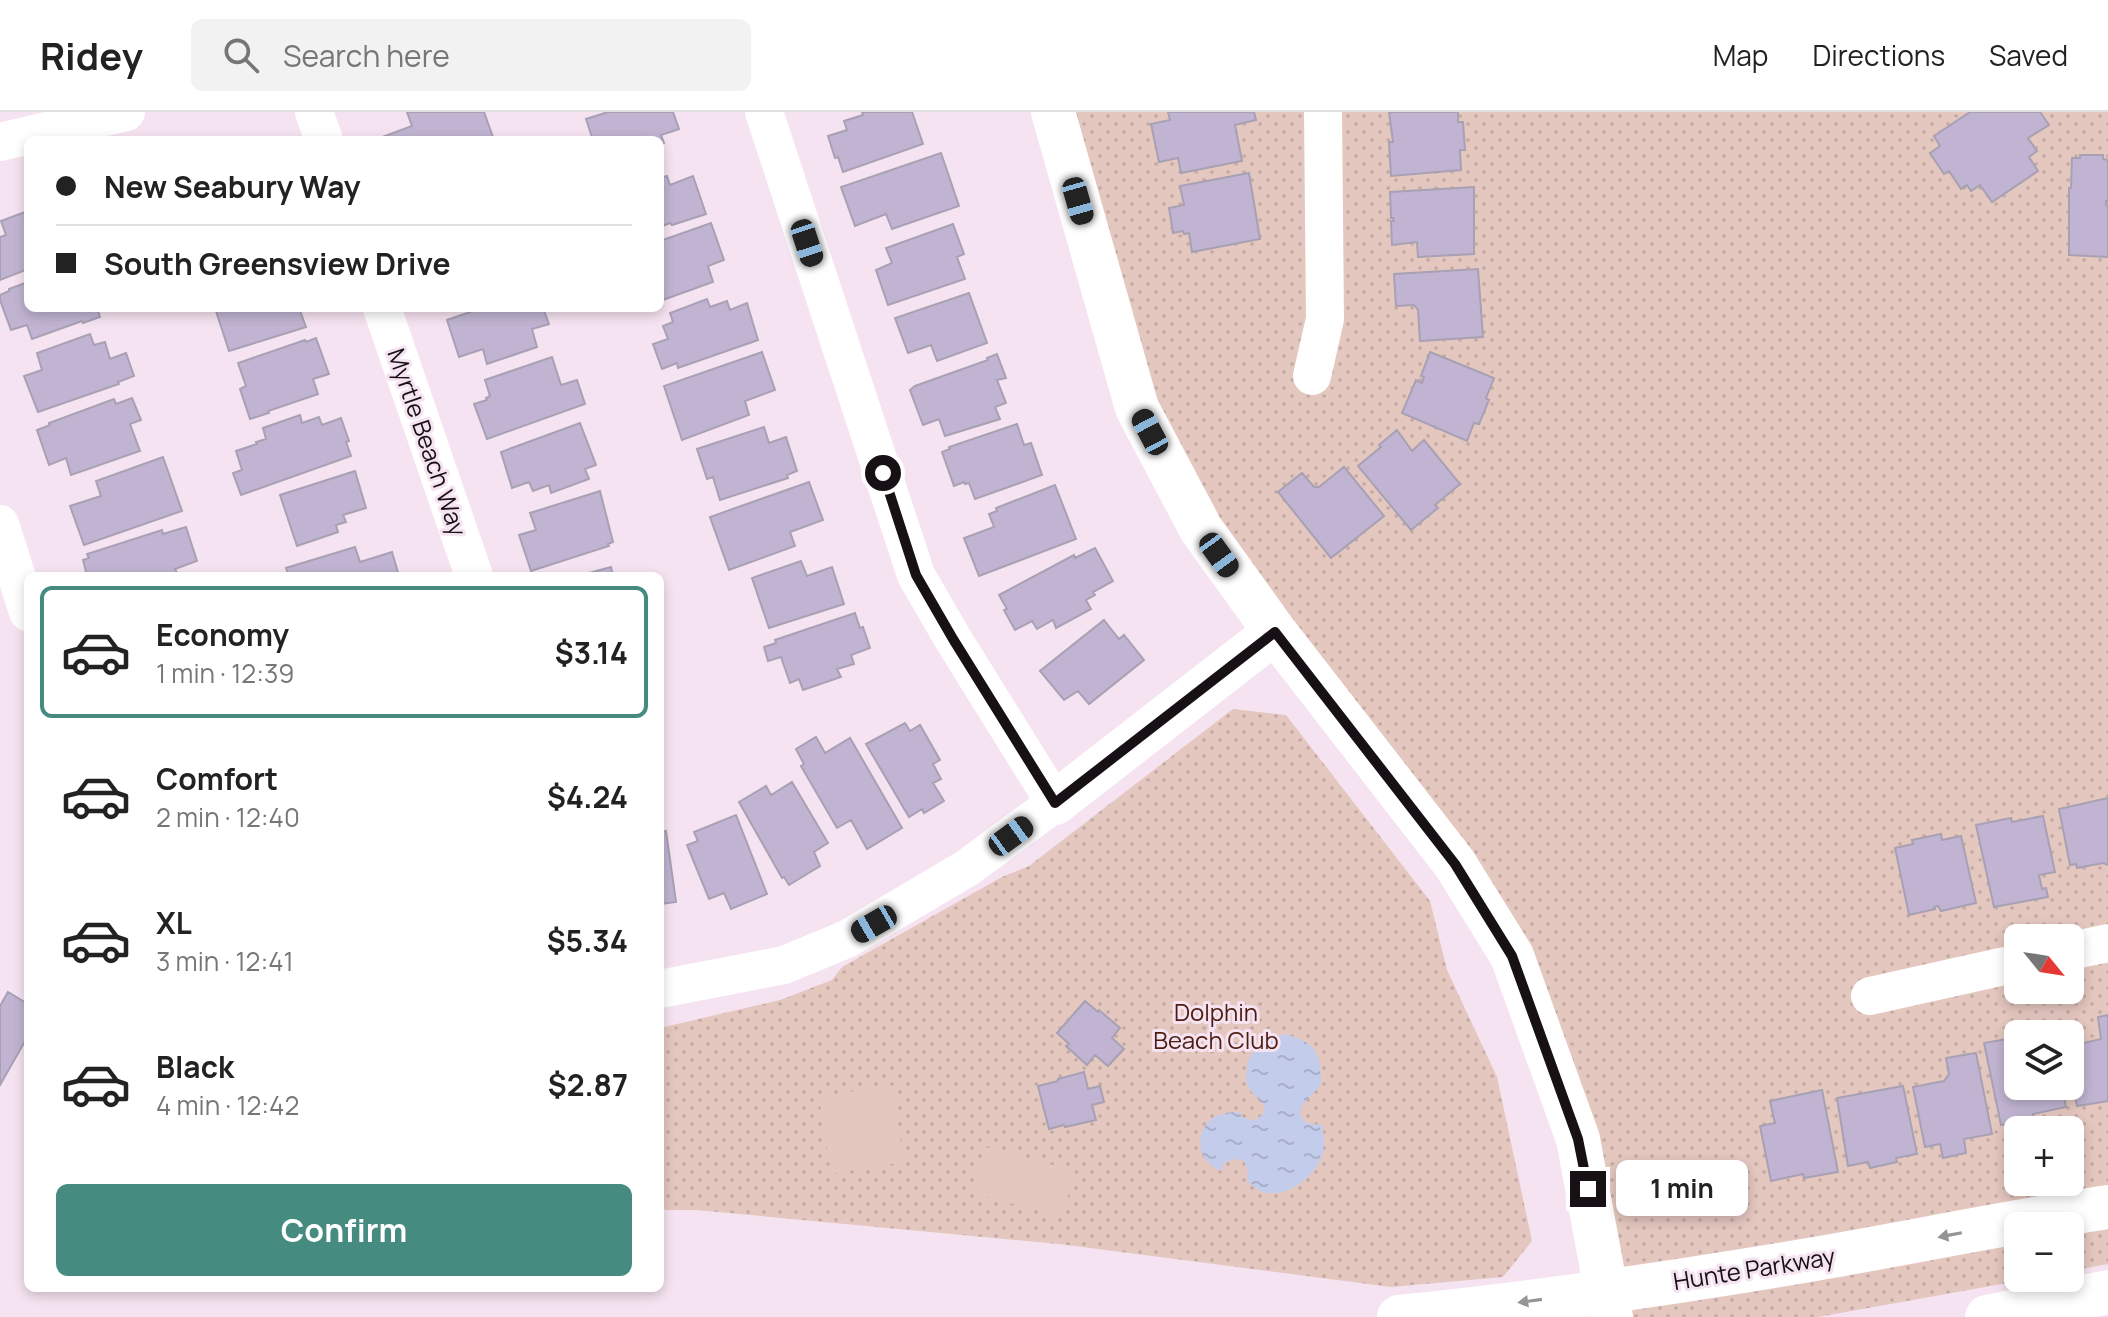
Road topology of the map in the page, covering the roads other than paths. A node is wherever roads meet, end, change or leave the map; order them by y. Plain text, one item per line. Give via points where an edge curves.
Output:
1 (126, 112) edge
2 (314, 112) edge
3 (764, 112) edge
4 (1053, 112) edge
5 (1323, 112) edge
6 (24, 136) edge
7 (25, 136) edge
8 (323, 136) edge
9 (0, 142) edge
10 (383, 312) edge
11 (1312, 376) dead end
12 (0, 524) edge
13 (473, 572) edge
14 (24, 599) edge
15 (1275, 632) junction
16 (1055, 803) junction
17 (2108, 943) edge
18 (2084, 948) edge
19 (2004, 966) edge
20 (664, 988) edge
21 (1870, 996) dead end
22 (2108, 1207) edge
23 (2108, 1292) edge
24 (1609, 1304) edge
25 (1399, 1317) edge
26 (1987, 1317) edge

1 - 7 street
2 - 8 street
3 - 16 street via 916,575
4 - 15 street via 1137,408 1201,529
5 - 11 street via 1325,319
6 - 9 street
10 - 13 street, Myrtle Beach Way
12 - 14 street
15 - 16 street
15 - 24 street via 1455,864 1512,956 1578,1139
16 - 20 street via 967,868 847,939 784,965
17 - 18 street
19 - 21 street
22 -> 24 street, Hunte Parkway via 1806,1261
23 - 26 street
24 -> 25 street, Hunte Parkway

